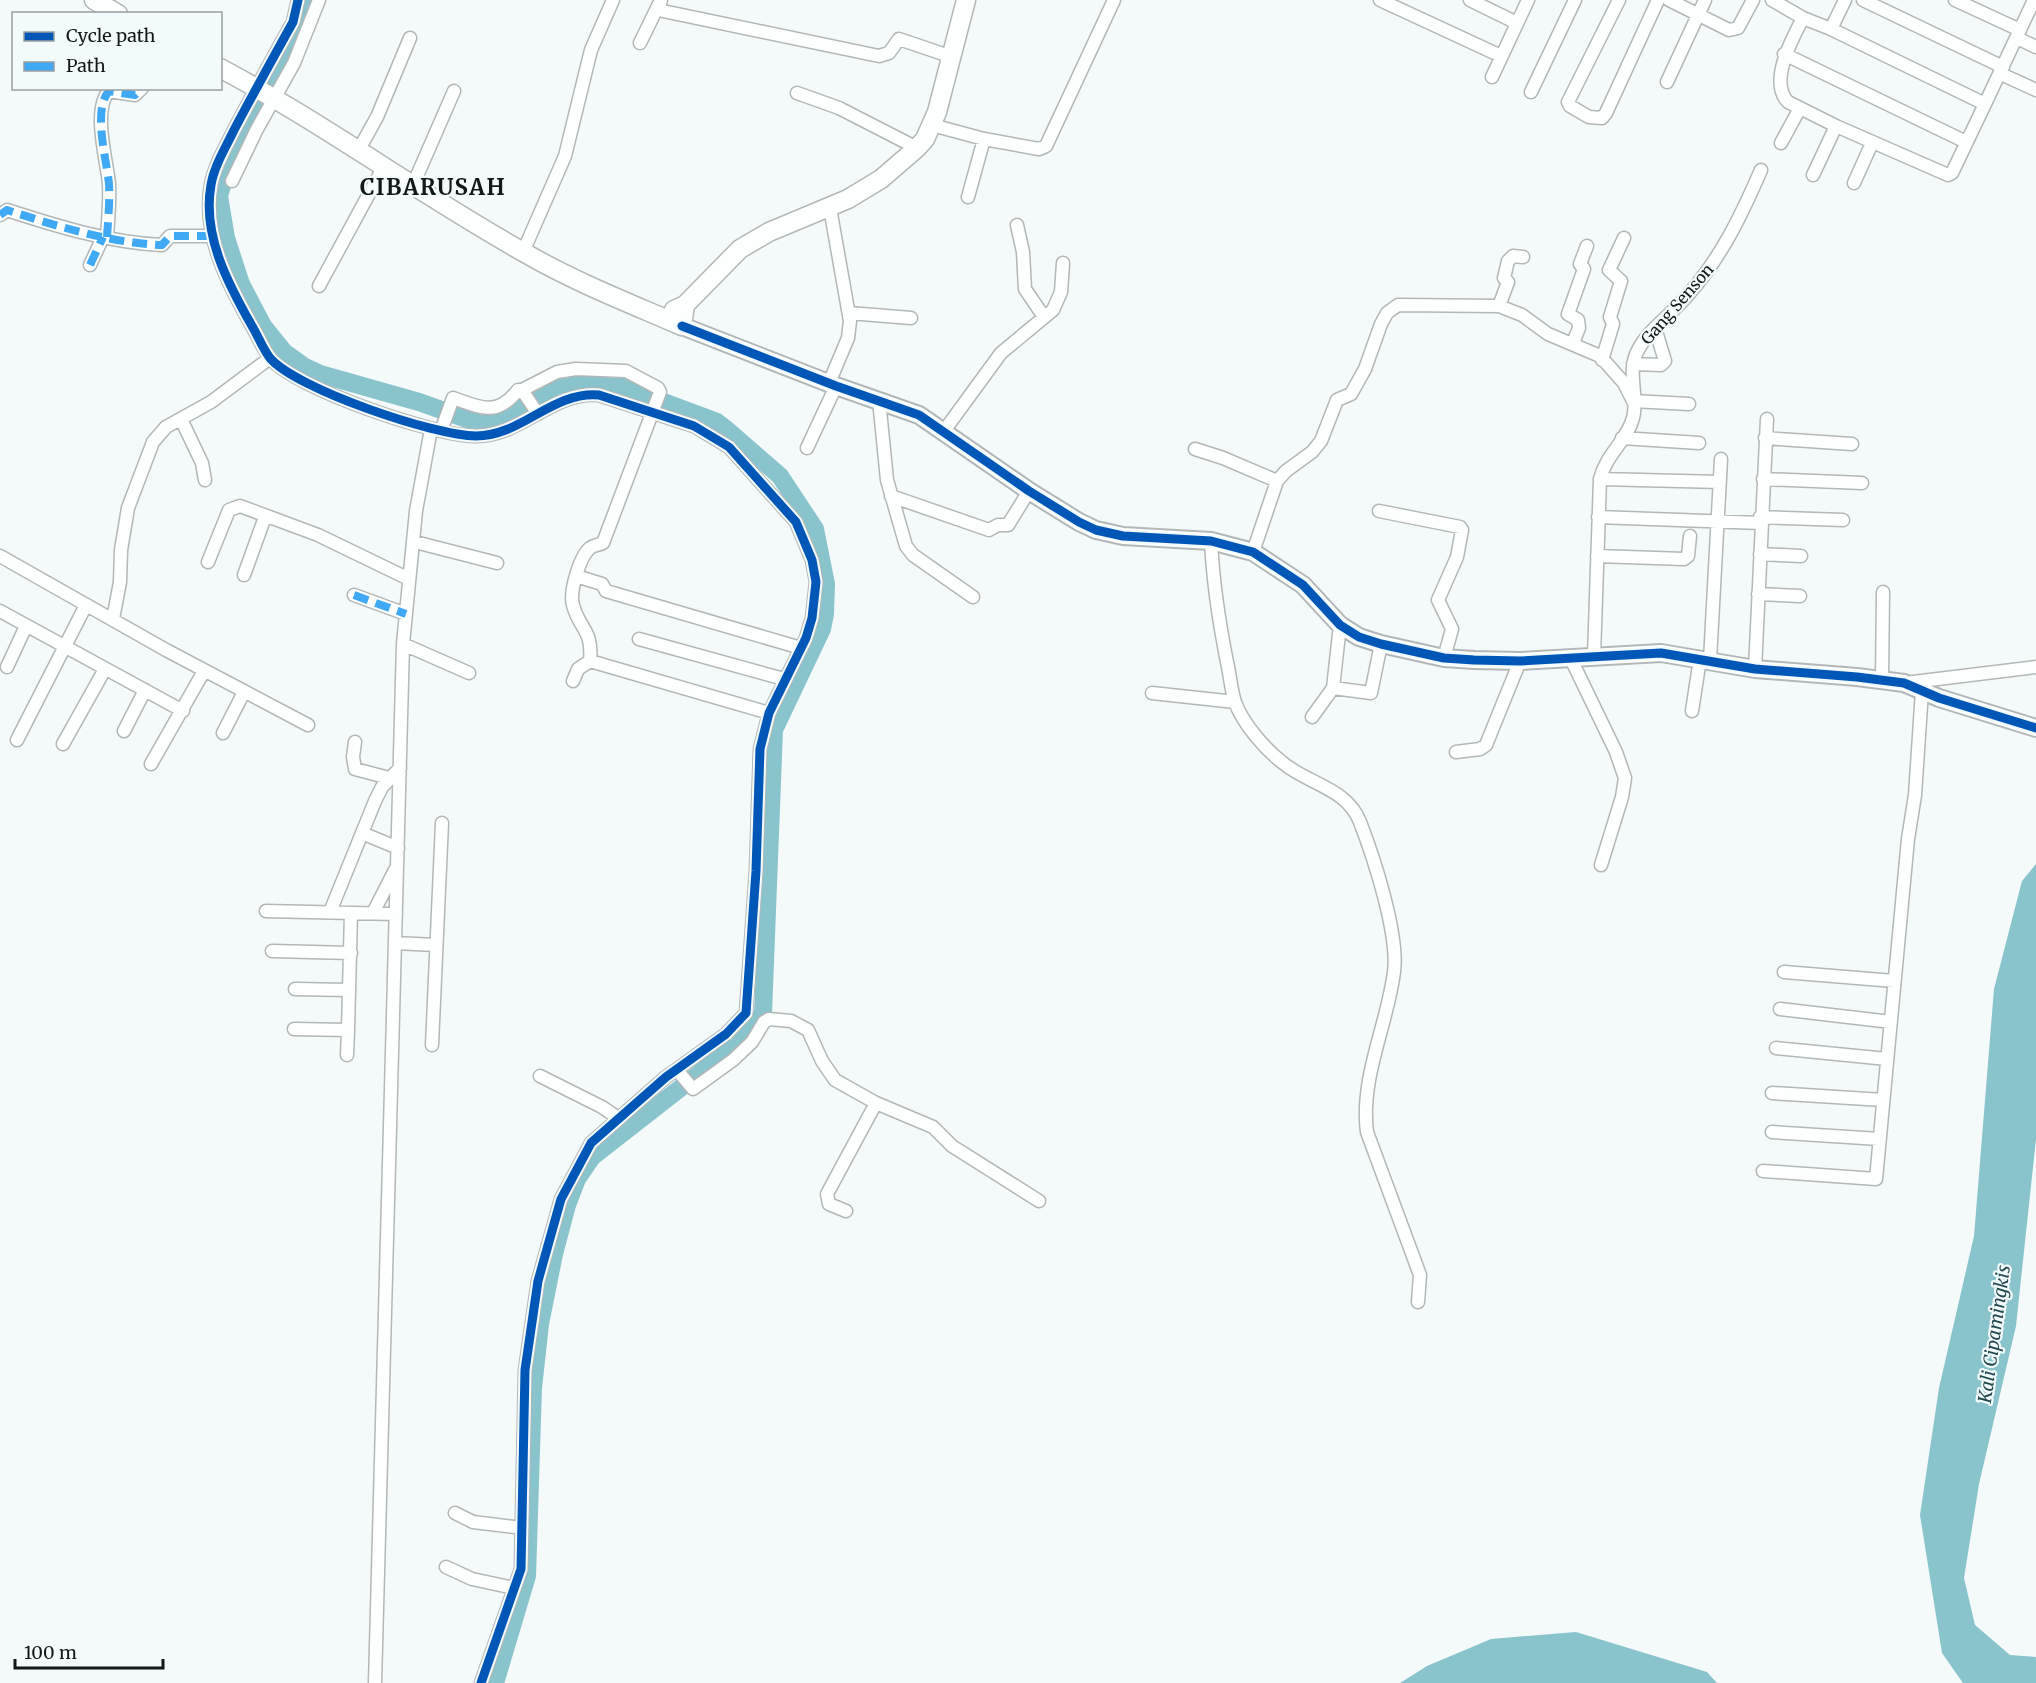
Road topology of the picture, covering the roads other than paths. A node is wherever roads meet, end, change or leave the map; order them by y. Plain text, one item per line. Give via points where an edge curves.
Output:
1 (94, 0) edge
2 (298, 0) edge
3 (319, 0) edge
4 (613, 0) edge
5 (966, 0) edge
6 (1114, 0) edge
7 (1380, 0) edge
8 (1470, 0) edge
9 (1528, 0) edge
10 (1575, 0) edge
11 (1619, 0) edge
12 (1658, 0) edge
13 (1669, 0) edge
14 (1705, 0) edge
15 (1753, 0) edge
16 (1772, 0) edge
17 (1845, 0) edge
18 (1863, 0) edge
19 (1955, 0) edge
20 (2034, 0) edge
21 (660, 2) edge
22 (115, 12) edge
23 (1698, 15) junction
24 (1803, 18) junction
25 (1517, 23) junction
26 (302, 27) junction
27 (1831, 29) junction
28 (2018, 34) junction
29 (410, 38) dead end
30 (640, 43) dead end
31 (2036, 47) edge
32 (1784, 54) junction
33 (1501, 56) junction
34 (952, 57) junction
35 (222, 69) edge
36 (2002, 70) junction
37 (1492, 77) dead end
38 (1667, 82) dead end
39 (140, 90) edge
40 (2036, 90) edge
41 (454, 91) dead end
42 (1531, 92) dead end
43 (266, 93) junction
44 (797, 93) dead end
45 (1985, 104) junction
46 (1800, 108) junction
47 (932, 125) junction
48 (1836, 126) junction
49 (984, 139) junction
50 (1872, 142) junction
51 (1966, 142) junction
52 (1781, 143) dead end
53 (917, 148) junction
54 (358, 151) junction
55 (383, 168) junction
56 (1761, 170) dead end
57 (1813, 175) dead end
58 (232, 181) dead end
59 (1854, 183) dead end
60 (413, 185) junction
61 (968, 197) dead end
62 (830, 208) junction
63 (0, 215) edge
64 (1017, 225) dead end
65 (213, 236) junction
66 (105, 237) junction
67 (1624, 238) dead end
68 (1587, 246) dead end
69 (523, 252) junction
70 (1523, 256) dead end
71 (1063, 263) dead end
72 (90, 265) dead end
73 (319, 286) dead end
74 (685, 305) junction
75 (1499, 306) junction
76 (849, 313) junction
77 (661, 317) junction
78 (1044, 317) junction
79 (911, 318) dead end
80 (682, 326) junction
81 (1655, 328) junction
82 (1573, 344) junction
83 (270, 358) junction
84 (1602, 360) junction
85 (1633, 364) junction
86 (833, 385) junction
87 (523, 391) junction
88 (879, 399) junction
89 (1634, 401) junction
90 (1689, 404) dead end
91 (656, 405) junction
92 (536, 410) junction
93 (181, 419) junction
94 (1767, 419) dead end
95 (436, 430) junction
96 (944, 431) junction
97 (1622, 438) junction
98 (1765, 438) junction
99 (1699, 443) dead end
100 (1852, 444) dead end
101 (807, 448) dead end
102 (1195, 449) dead end
103 (1720, 459) dead end
104 (1600, 478) junction
105 (1763, 479) junction
106 (205, 480) dead end
107 (1277, 481) junction
108 (1720, 482) junction
109 (1862, 483) dead end
110 (1029, 491) junction
111 (891, 496) junction
112 (1379, 511) dead end
113 (265, 517) junction
114 (1598, 517) junction
115 (1760, 520) junction
116 (1843, 520) dead end
117 (1718, 522) junction
118 (1690, 536) dead end
119 (1211, 541) junction
120 (415, 542) junction
121 (1253, 552) junction
122 (1760, 554) junction
123 (0, 556) edge
124 (1597, 556) junction
125 (1801, 556) dead end
126 (208, 562) dead end
127 (496, 563) dead end
128 (244, 575) dead end
129 (576, 576) junction
130 (409, 579) junction
131 (1883, 592) dead end
132 (1758, 594) junction
133 (354, 595) dead end
134 (1800, 596) dead end
135 (973, 597) dead end
136 (87, 605) junction
137 (0, 611) edge
138 (406, 614) junction
139 (112, 619) junction
140 (26, 626) junction
141 (1340, 626) junction
142 (639, 639) dead end
143 (403, 644) junction
144 (1381, 644) junction
145 (66, 647) junction
146 (801, 648) junction
147 (1594, 656) junction
148 (1570, 657) junction
149 (1444, 658) junction
150 (1705, 659) junction
151 (590, 661) junction
152 (1520, 661) junction
153 (7, 667) dead end
154 (2036, 667) edge
155 (105, 669) junction
156 (1755, 669) junction
157 (204, 671) junction
158 (470, 673) dead end
159 (784, 679) junction
160 (1882, 680) junction
161 (573, 681) dead end
162 (1904, 683) junction
163 (1333, 688) junction
164 (145, 690) junction
165 (1922, 691) junction
166 (244, 692) junction
167 (1152, 693) dead end
168 (1235, 702) junction
169 (183, 711) junction
170 (1692, 711) dead end
171 (770, 713) junction
172 (1312, 717) dead end
173 (308, 725) dead end
174 (2036, 728) edge
175 (124, 731) dead end
176 (223, 733) dead end
177 (17, 740) dead end
178 (355, 742) dead end
179 (63, 744) dead end
180 (1456, 752) dead end
181 (151, 764) dead end
182 (400, 768) junction
183 (389, 778) junction
184 (442, 823) dead end
185 (362, 833) junction
186 (398, 848) junction
187 (397, 866) junction
188 (1601, 866) dead end
189 (266, 911) dead end
190 (330, 912) junction
191 (351, 913) junction
192 (373, 913) junction
193 (396, 914) junction
194 (395, 943) junction
195 (436, 945) junction
196 (272, 951) dead end
197 (351, 953) junction
198 (1784, 972) dead end
199 (1894, 981) junction
200 (296, 989) dead end
201 (349, 990) junction
202 (1780, 1009) dead end
203 (1891, 1022) junction
204 (294, 1029) dead end
205 (348, 1030) junction
206 (432, 1045) dead end
207 (1776, 1048) dead end
208 (347, 1055) dead end
209 (1887, 1059) junction
210 (680, 1073) junction
211 (540, 1076) dead end
212 (1772, 1093) dead end
213 (1883, 1100) junction
214 (876, 1103) junction
215 (618, 1119) junction
216 (1772, 1132) dead end
217 (1879, 1139) junction
218 (1763, 1171) dead end
219 (1039, 1202) dead end
220 (846, 1211) dead end
221 (1418, 1302) dead end
222 (454, 1513) dead end
223 (522, 1528) junction
224 (446, 1567) dead end
225 (514, 1588) junction
226 (375, 1683) edge
227 (481, 1683) edge

1 - 22 main road
2 - 26 street
3 - 26 street
4 - 69 street via 591,50 565,156
5 - 34 main road
6 - 49 street via 1046,146 1039,149
7 - 33 street
8 - 25 street
9 - 25 street
10 - 42 street
11 - 12 street via 1568,102 1596,119 1606,113
13 - 23 street
14 - 23 street
15 - 23 street via 1734,30
16 - 24 street
17 - 27 street
18 - 36 street
19 - 28 street
20 - 28 street
21 - 30 street
21 - 34 street via 663,11 879,56 889,53 900,39
23 - 38 street
24 - 27 street
24 - 32 street
25 - 33 street
26 - 43 street
26 - 43 street
27 - 45 street
28 - 31 street
28 - 36 street
29 - 54 street via 377,117
32 - 46 street via 1784,95
32 - 51 street
33 - 37 street
34 - 47 main road
35 - 43 main road
36 - 40 street
36 - 45 street
39 - 66 street via 135,94 109,91 103,104 103,154 109,191
41 - 60 street
43 - 54 main road
43 - 58 street via 257,129
43 - 65 street via 224,149 211,183
44 - 53 street via 839,108
45 - 51 street
46 - 48 street
46 - 52 street
47 - 49 street
47 - 53 main road
48 - 50 street
48 - 57 street
49 - 61 street
50 - 51 street via 1948,175
50 - 59 street
53 - 62 main road via 881,179
54 - 55 main road
55 - 60 main road
55 - 73 street
56 - 81 street, Gang Senson via 1721,252 1687,296
60 - 69 main road
62 - 74 main road via 775,229 740,249
62 - 76 street
63 - 66 street via 6,209
64 - 78 street via 1025,289
65 - 66 street via 170,236 162,245
65 - 83 street via 232,291
66 - 72 street
67 - 84 street via 1609,270 1622,281
68 - 82 street via 1580,264 1583,278 1568,314 1578,320
69 - 77 main road via 603,293
70 - 75 street via 1513,256 1508,261 1504,278 1509,282
71 - 78 street via 1058,301
74 - 77 main road
74 - 80 main road
75 - 82 street
75 - 107 street via 1398,305 1381,324 1365,369 1351,394 1337,400 1321,441
76 - 79 street
76 - 86 street via 848,338
77 - 80 main road
78 - 96 street via 1000,353
80 - 86 street
81 - 85 street, Gang Senson via 1638,350
81 - 85 street via 1665,361 1660,365
82 - 84 street
83 - 93 street
83 - 95 street via 332,394
84 - 89 street via 1624,383
85 - 89 street, Gang Senson
86 - 88 street
86 - 101 street
87 - 91 street via 562,370 607,369 633,375 658,388
87 - 92 street
87 - 95 street via 518,390 506,404 493,409 453,398
88 - 96 street via 919,415
88 - 111 street via 883,457
89 - 90 street
89 - 97 street, Gang Senson via 1633,419
91 - 92 street via 586,394
91 - 129 street via 603,543 589,549
91 - 146 street via 729,447 796,522 807,543 816,582 812,618
92 - 95 street via 501,433 465,436
93 - 106 street via 202,463
93 - 139 street via 166,427 153,442 133,492 123,531 120,582
94 - 98 street
95 - 120 street via 416,510
96 - 110 street
97 - 99 street
97 - 104 street, Gang Senson
98 - 100 street
98 - 105 street
102 - 107 street
103 - 108 street
104 - 108 street
104 - 114 street, Gang Senson
105 - 109 street
105 - 115 street
107 - 121 street
108 - 117 street
110 - 111 street via 1008,525 989,530
110 - 119 street via 1079,522 1110,534
111 - 135 street via 901,533 913,555
112 - 149 street via 1460,526 1462,530 1457,557 1438,600 1452,629
113 - 126 street via 240,506 232,507
113 - 128 street
113 - 130 street via 318,535
114 - 117 street
114 - 124 street, Gang Senson
115 - 116 street
115 - 117 street
115 - 122 street
117 - 150 street
118 - 124 street via 1688,556 1684,559
119 - 121 street
119 - 168 street via 1222,636
120 - 127 street
120 - 130 street
121 - 141 street via 1303,585
122 - 125 street
122 - 132 street
123 - 136 street
124 - 147 street, Gang Senson
129 - 146 street via 602,584 606,591
129 - 151 street via 572,599 592,643
130 - 138 street
131 - 160 street
132 - 134 street
132 - 156 street
133 - 138 street
136 - 139 street
136 - 145 street
137 - 140 street
138 - 143 street
139 - 157 street
140 - 145 street
140 - 153 street
141 - 144 street
141 - 163 street
142 - 159 street
143 - 158 street
143 - 182 street
144 - 149 street
144 - 163 street via 1371,693
145 - 155 street
145 - 177 street
146 - 159 street
147 - 148 street
147 - 150 street via 1661,653
148 - 152 street
148 - 188 street via 1625,778
149 - 152 street
150 - 156 street
150 - 170 street
151 - 161 street via 578,669
151 - 171 street
152 - 180 street via 1486,745
154 - 162 street
155 - 164 street
155 - 179 street
156 - 160 street
157 - 166 street
157 - 169 street
159 - 171 street
160 - 162 street
162 - 165 street
163 - 172 street
164 - 169 street
164 - 175 street
165 - 174 street
165 - 199 street via 1915,795
166 - 173 street
166 - 176 street
167 - 168 street
168 - 221 street via 1284,764 1345,799 1356,811 1364,834 1395,952 1387,1012 1368,1080 1364,1111 1370,1143 1420,1275
169 - 181 street
171 - 210 street via 758,773 746,1013
178 - 183 street via 355,769
182 - 183 street
182 - 186 street
183 - 185 street
184 - 195 street
185 - 186 street
185 - 190 street
186 - 187 street
187 - 192 street
187 - 193 street
189 - 190 street
190 - 191 street
191 - 192 street
191 - 197 street
192 - 193 street
193 - 194 street
194 - 195 street
194 - 226 street
195 - 206 street
196 - 197 street
197 - 201 street
198 - 199 street
199 - 203 street
200 - 201 street
201 - 205 street
202 - 203 street
203 - 209 street
204 - 205 street
205 - 208 street
207 - 209 street
209 - 213 street
210 - 214 street via 692,1089 733,1060 752,1042 764,1022 791,1021 808,1030 835,1080
210 - 215 street
211 - 215 street
212 - 213 street
213 - 217 street
214 - 219 street via 933,1127 952,1146
214 - 220 street via 827,1194 829,1204
215 - 223 street via 591,1143 581,1158 561,1199 545,1247 525,1370
216 - 217 street
217 - 218 street via 1876,1179
222 - 223 street via 473,1522
223 - 225 street via 521,1569
224 - 225 street via 472,1579
225 - 227 street

